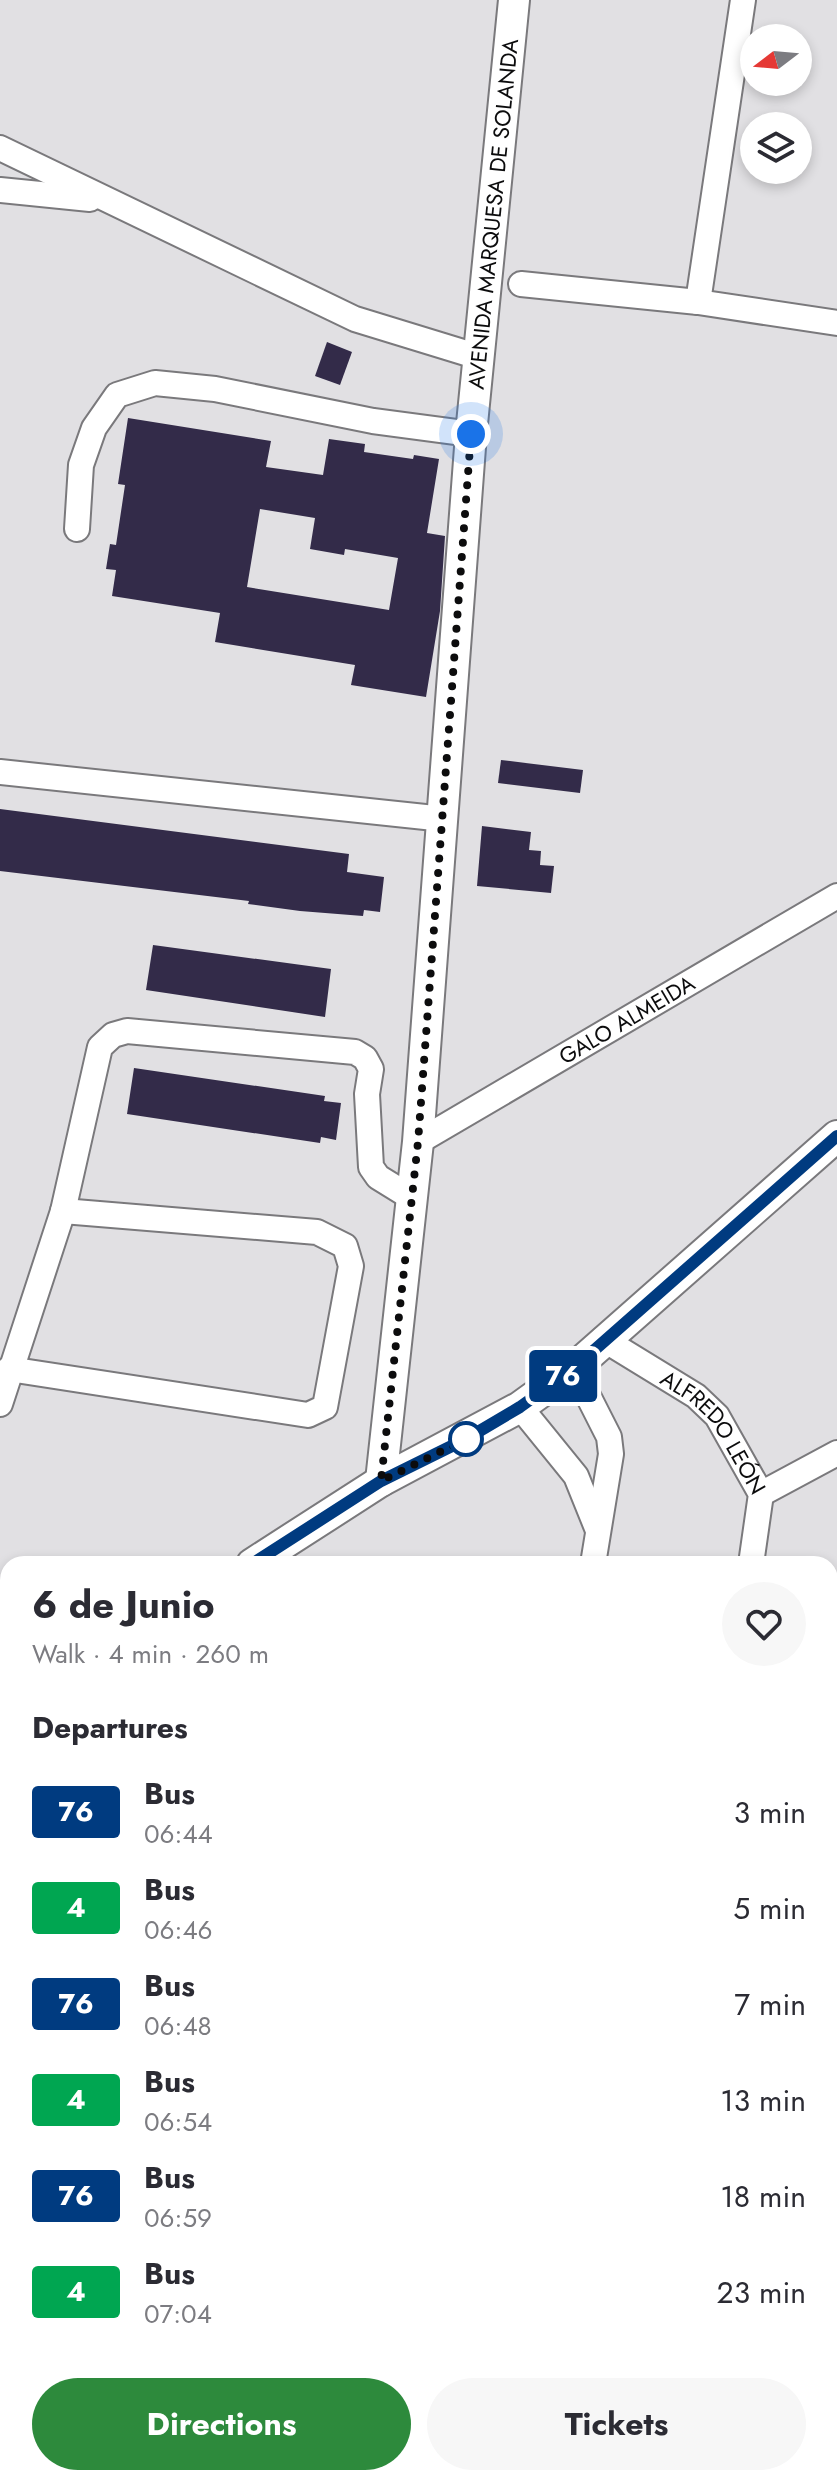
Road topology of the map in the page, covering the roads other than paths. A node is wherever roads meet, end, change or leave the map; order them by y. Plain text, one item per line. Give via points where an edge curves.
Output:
1 (514, 0) edge
2 (743, 0) edge
3 (0, 148) edge
4 (0, 190) edge
5 (108, 201) junction
6 (521, 284) dead end
7 (698, 302) junction
8 (837, 323) edge
9 (479, 357) junction
10 (471, 434) junction
11 (77, 529) dead end
12 (0, 772) edge
13 (444, 819) junction
14 (837, 896) edge
15 (837, 1136) edge
16 (418, 1142) junction
17 (412, 1198) junction
18 (63, 1211) junction
19 (603, 1339) junction
20 (574, 1368) junction
21 (9, 1369) junction
22 (0, 1404) edge
23 (520, 1407) junction
24 (837, 1453) edge
25 (381, 1481) junction
26 (761, 1494) junction
27 (597, 1528) junction
28 (264, 1556) edge
29 (594, 1556) edge
30 (752, 1556) edge

1 - 9 street, AVENIDA MARQUESA DE SOLANDA
2 - 7 street
3 - 5 street
4 - 5 street
5 - 9 street via 355,319
6 - 7 street
7 - 8 street
9 - 10 street, AVENIDA MARQUESA DE SOLANDA
10 - 11 street via 155,383 117,395 94,428 81,465
10 - 13 street, AVENIDA MARQUESA DE SOLANDA
12 - 13 street
13 - 16 street, AVENIDA MARQUESA DE SOLANDA
14 - 16 street, GALO ALMEIDA
15 - 19 street
16 - 17 street, AVENIDA MARQUESA DE SOLANDA
17 - 18 street via 371,1167 371,1069 355,1052 127,1031 100,1047
17 - 25 street, AVENIDA MARQUESA DE SOLANDA
18 - 21 street
18 - 21 street via 317,1232 345,1246 351,1266 325,1407 308,1415
19 - 20 street
19 - 26 street, ALFREDO LEÓN via 696,1396 717,1416
20 - 23 street
20 - 27 street via 609,1437 611,1454
21 - 22 street
23 - 25 street
23 - 27 street via 576,1476
24 - 26 street
25 - 28 street
26 - 30 street, ALFREDO LEÓN
27 - 29 street

